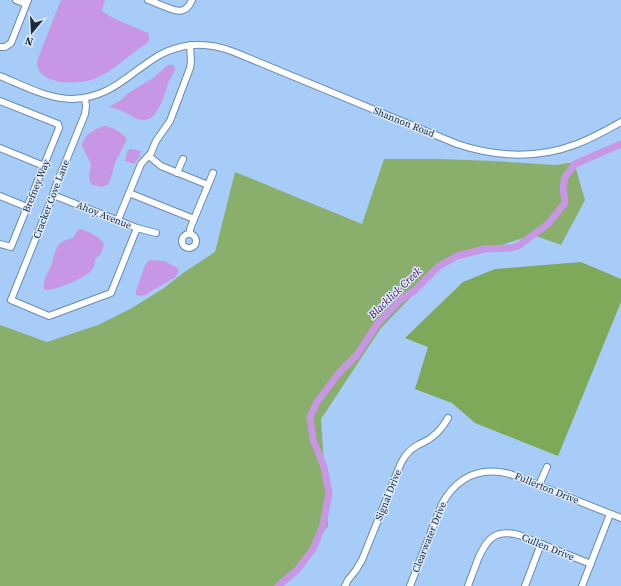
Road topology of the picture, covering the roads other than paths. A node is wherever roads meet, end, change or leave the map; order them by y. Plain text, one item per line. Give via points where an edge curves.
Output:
1 (16, 0) edge
2 (148, 0) edge
3 (192, 0) edge
4 (27, 2) edge
5 (190, 45) junction
6 (3, 47) edge
7 (0, 76) edge
8 (85, 98) junction
9 (0, 101) edge
10 (621, 122) edge
11 (0, 148) edge
12 (149, 156) junction
13 (183, 159) dead end
14 (44, 166) junction
15 (177, 173) junction
16 (213, 173) dead end
17 (208, 185) junction
18 (129, 193) junction
19 (53, 195) junction
20 (0, 196) edge
21 (27, 207) junction
22 (194, 219) junction
23 (118, 220) junction
24 (137, 228) junction
25 (156, 233) dead end
26 (190, 234) dead end
27 (0, 244) edge
28 (448, 418) dead end
29 (547, 467) dead end
30 (470, 476) joint
31 (539, 486) junction
32 (610, 514) junction
33 (621, 518) edge
34 (541, 544) junction
35 (591, 564) junction
36 (345, 586) edge
37 (410, 586) edge
38 (468, 586) edge
39 (525, 586) edge
40 (582, 586) edge

1 - 4 street
2 - 3 street via 172,10 182,11 188,8
4 - 6 street via 11,43
5 - 8 street, Shannon Road via 160,55 111,89
5 - 10 street, Shannon Road via 207,45 227,50 457,144 484,152 520,155 558,150 587,140
5 - 12 street via 190,68 170,121
7 - 8 street, Shannon Road via 49,96 66,99
8 - 19 street, Cracker Cove Lane via 86,110
9 - 14 street, Brefney Way via 58,124 59,128
11 - 14 street
12 - 15 street via 161,166
12 - 18 street via 141,164
13 - 15 street
14 - 21 street, Brefney Way
15 - 17 street
16 - 17 street
17 - 22 street
18 - 22 street
18 - 23 street
19 - 23 street, Ahoy Avenue
19 - 24 street, Cracker Cove Lane via 12,300 49,316 111,293
20 - 21 street
21 - 27 street, Brefney Way via 11,247
22 - 26 street
23 - 24 street, Ahoy Avenue
24 - 25 street, Ahoy Avenue
28 - 36 street, Signal Drive via 437,433 404,456 362,560
29 - 31 street
30 - 31 street, Fullerton Drive via 484,471 496,471
30 - 37 street, Clearwater Drive via 454,487 444,500
31 - 32 street, Fullerton Drive
32 - 33 street, Fullerton Drive
32 - 35 street
34 - 35 street, Cullen Drive
34 - 38 street, Cullen Drive via 505,533 492,538 484,546
34 - 39 street
35 - 40 street

